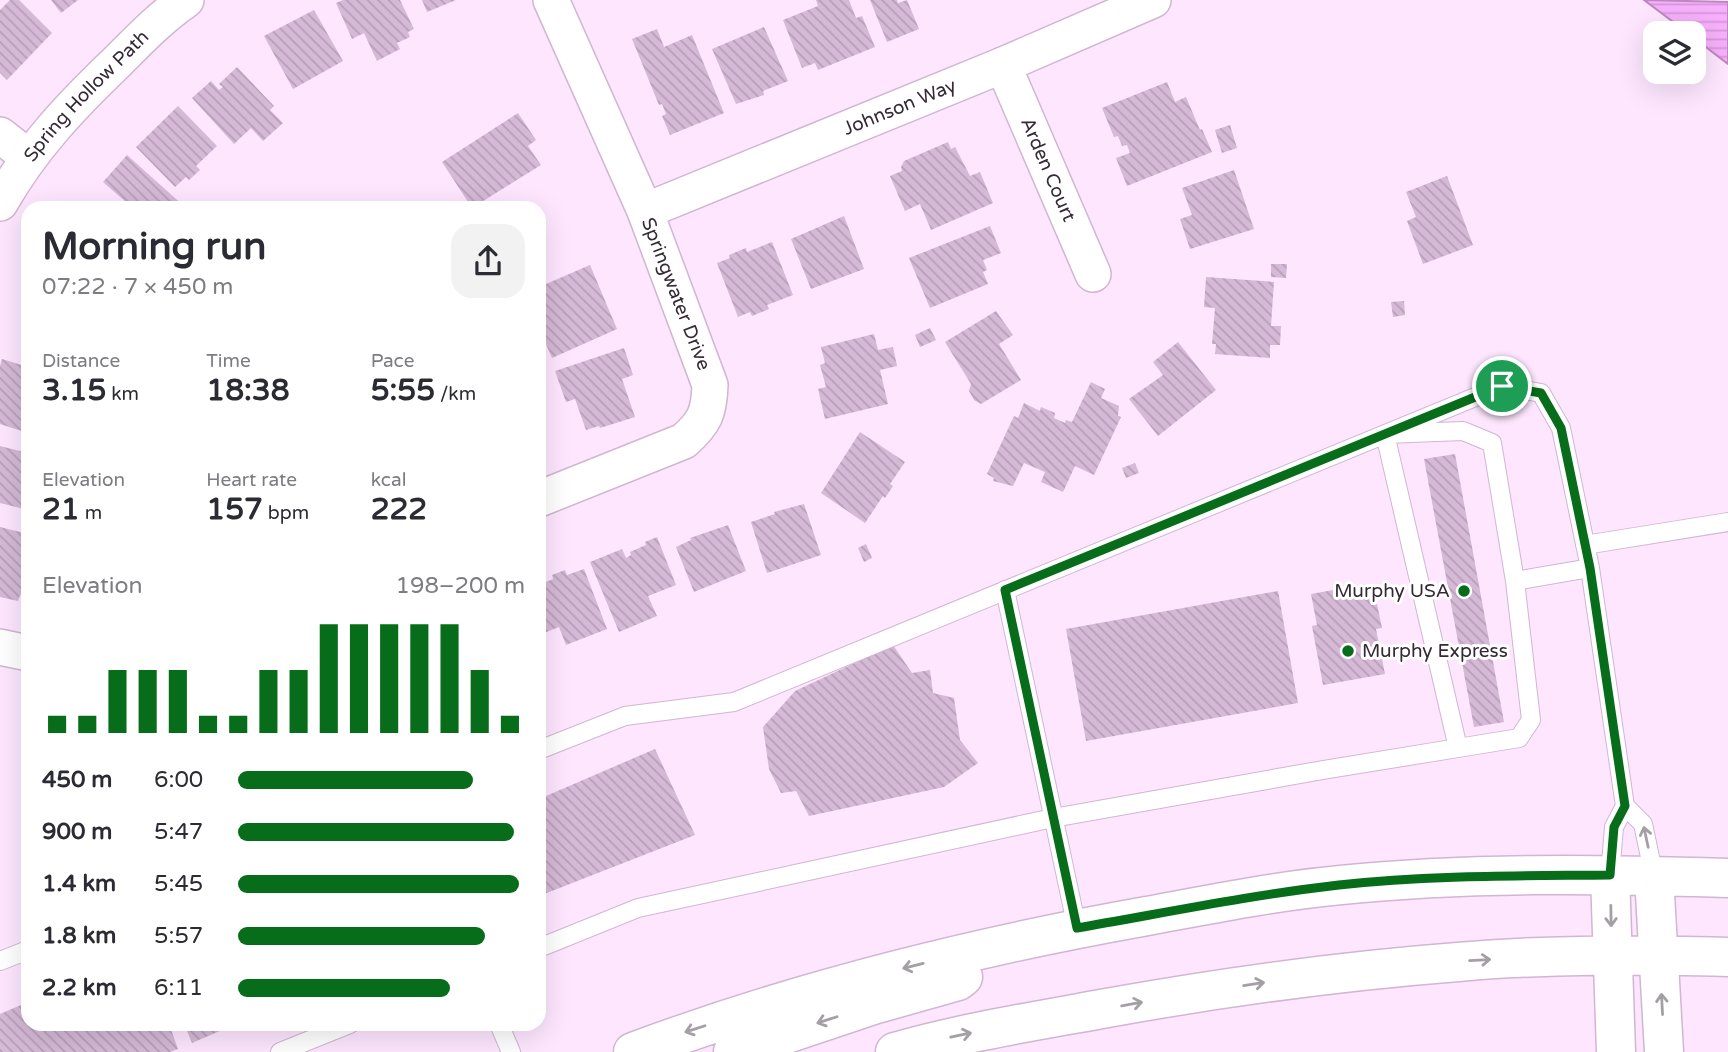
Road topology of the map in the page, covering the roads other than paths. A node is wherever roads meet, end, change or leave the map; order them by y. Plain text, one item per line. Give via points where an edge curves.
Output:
1 (186, 0) edge
2 (551, 0) edge
3 (1153, 0) edge
4 (1003, 65) junction
5 (0, 135) edge
6 (28, 157) junction
7 (0, 203) edge
8 (645, 211) junction
9 (1093, 274) dead end
10 (1385, 434) junction
11 (546, 496) edge
12 (1728, 522) edge
13 (1585, 545) junction
14 (1590, 568) junction
15 (1515, 581) junction
16 (1005, 590) junction
17 (0, 647) edge
18 (21, 652) edge
19 (546, 747) edge
20 (1458, 748) junction
21 (1625, 806) junction
22 (1053, 818) junction
23 (1610, 875) junction
24 (1654, 876) junction
25 (1728, 878) edge
26 (1077, 928) junction
27 (546, 945) edge
28 (998, 945) junction
29 (21, 953) edge
30 (1611, 956) junction
31 (1659, 956) junction
32 (1728, 957) edge
33 (0, 961) edge
34 (332, 1031) edge
35 (502, 1031) edge
36 (280, 1052) edge
37 (511, 1052) edge
38 (633, 1052) edge
39 (733, 1052) edge
40 (895, 1052) edge
41 (1616, 1052) edge
42 (1664, 1052) edge

1 - 6 street, Spring Hollow Path via 77,101
2 - 8 street, Springwater Drive
3 - 4 street, Johnson Way
4 - 8 street, Johnson Way
4 - 9 street, Arden Court
5 - 6 street
6 - 7 street, Spring Hollow Path
8 - 11 street, Springwater Drive via 710,385 709,408 700,427 684,441
10 - 13 lane via 1502,386 1541,393 1561,428
10 - 15 lane via 1464,431 1492,443
10 - 16 lane
10 - 20 lane
12 - 13 lane
13 - 14 lane
14 - 15 lane
14 - 21 lane
15 - 20 lane via 1531,720 1519,738
16 - 19 lane via 734,702 625,716
16 - 22 lane
17 - 18 street
20 - 22 lane
21 - 23 lane via 1614,827
24 -> 21 lane via 1643,824
22 - 26 lane
22 - 27 lane via 638,908
23 - 24 main road
23 - 26 main road via 1456,877 1340,885
23 -> 30 main road
24 - 25 main road
24 - 31 main road
26 - 28 main road
28 -> 38 main road via 751,1011
28 -> 39 main road via 958,981
29 - 33 lane
30 - 31 main road
40 -> 30 main road via 1011,1025 1287,979 1460,961
30 - 41 main road
31 - 32 main road
42 -> 31 main road
34 - 36 lane
35 - 37 lane

